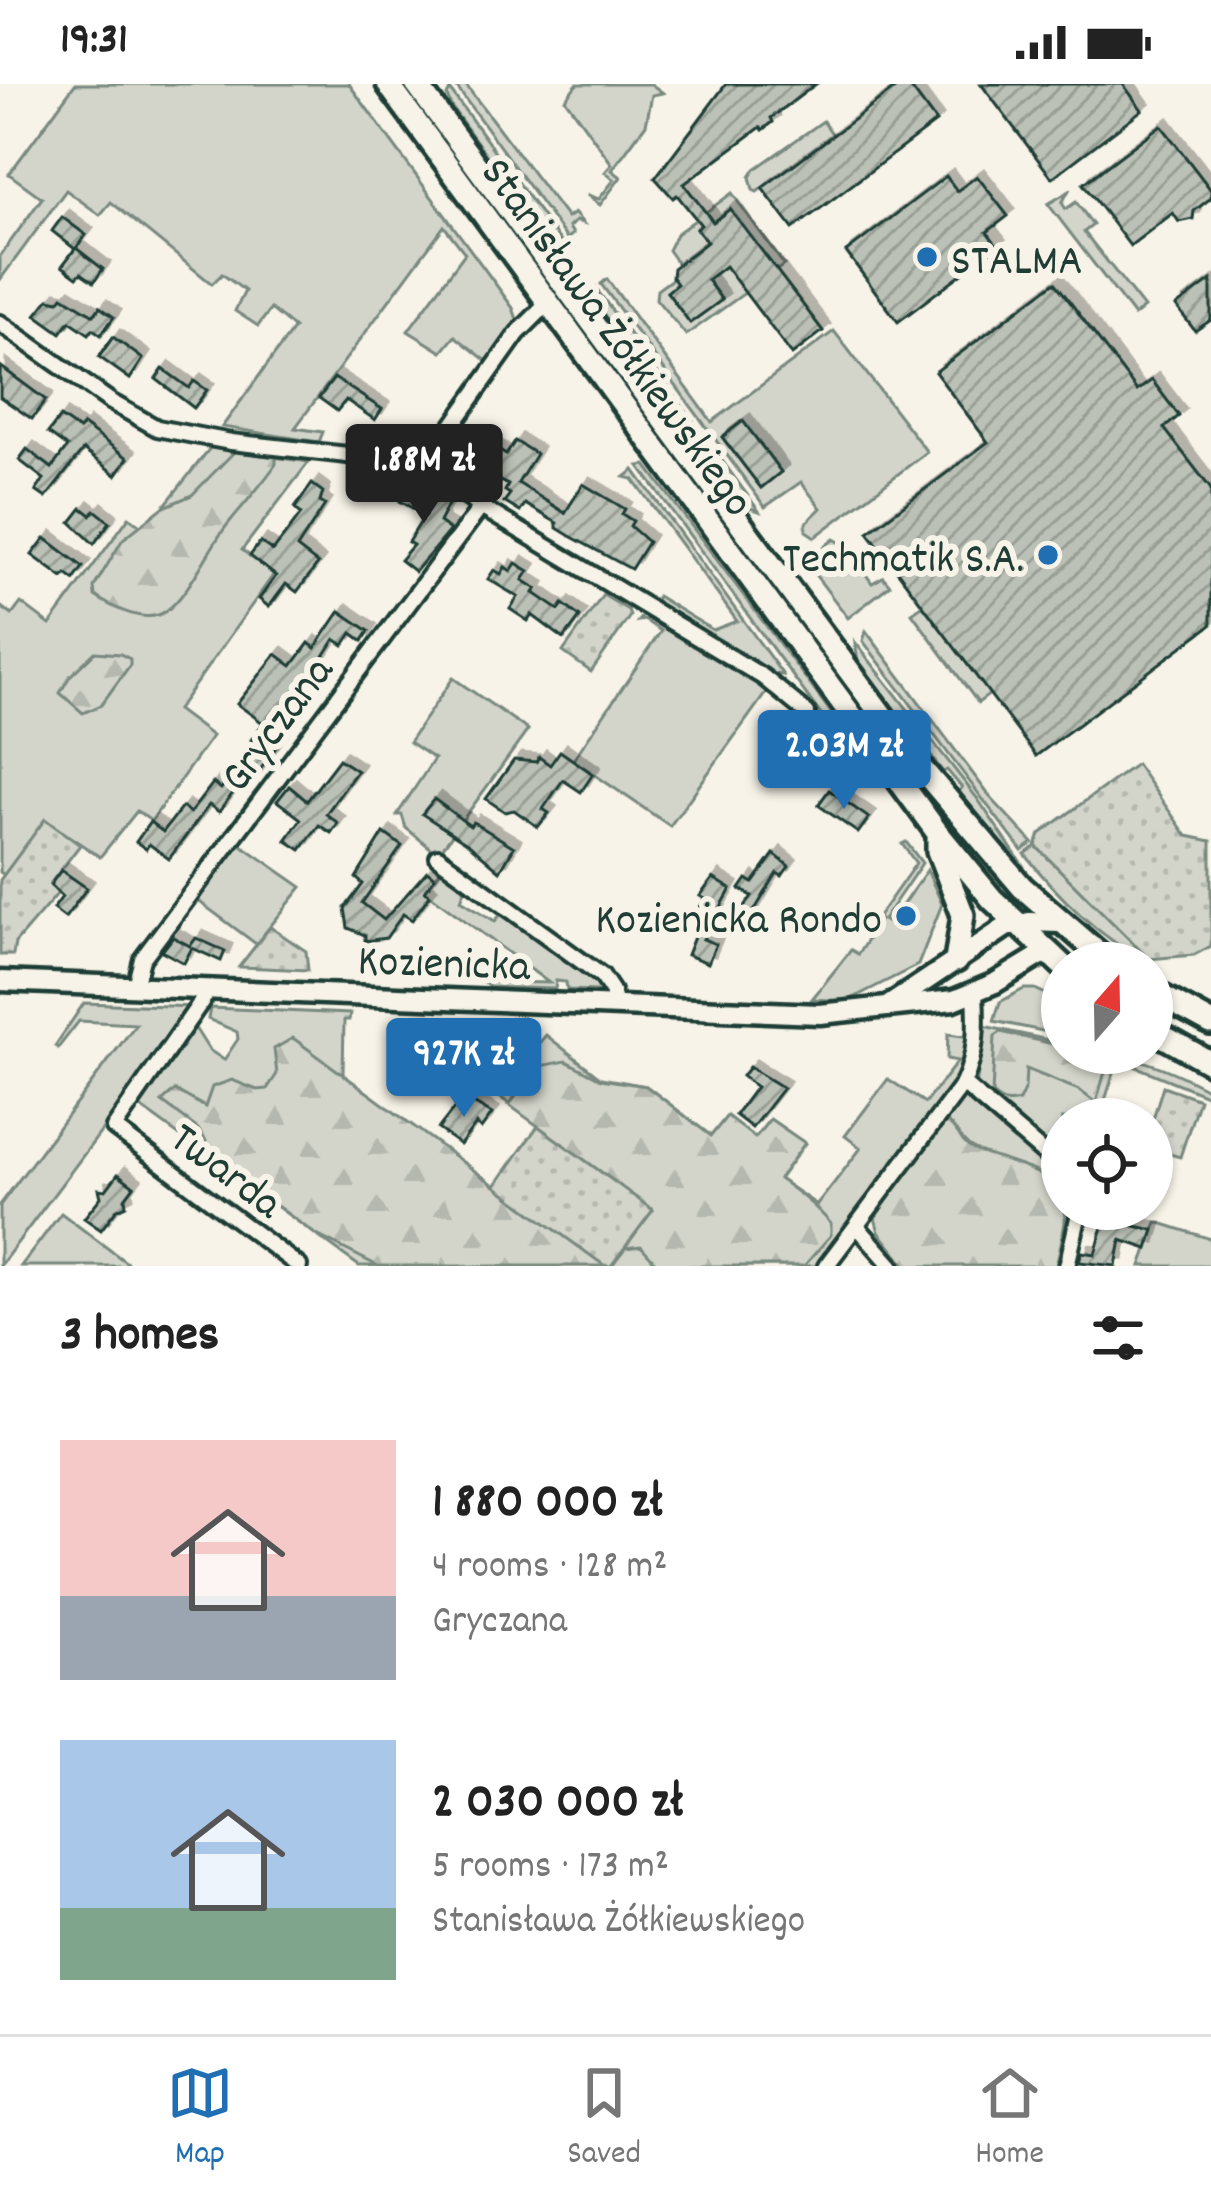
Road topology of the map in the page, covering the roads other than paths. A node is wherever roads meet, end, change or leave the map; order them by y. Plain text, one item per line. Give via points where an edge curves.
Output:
1 (388, 84) edge
2 (416, 84) edge
3 (548, 303) junction
4 (0, 323) edge
5 (419, 464) junction
6 (482, 508) junction
7 (807, 712) dead end
8 (938, 832) junction
9 (438, 857) dead end
10 (1015, 923) junction
11 (1060, 923) junction
12 (1084, 942) edge
13 (1041, 947) edge
14 (956, 961) junction
15 (1041, 965) edge
16 (0, 981) edge
17 (135, 986) junction
18 (209, 989) junction
19 (975, 993) junction
20 (1173, 1002) edge
21 (616, 1006) junction
22 (884, 1008) junction
23 (1211, 1023) edge
24 (1173, 1042) edge
25 (1211, 1063) edge
26 (963, 1084) junction
27 (1041, 1151) edge
28 (857, 1226) junction
29 (1075, 1230) edge
30 (299, 1266) edge
31 (826, 1266) edge
32 (892, 1266) edge
33 (1067, 1266) edge

1 - 3 main road, Stanisława Żółkiewskiego
2 - 11 main road, Stanisława Żółkiewskiego via 875,709 991,853
3 - 5 street
3 - 8 main road, Stanisława Żółkiewskiego
4 - 5 street via 158,428
5 - 6 street
6 - 7 street via 727,653
6 - 17 street, Gryczana via 142,959
8 - 10 main road, Stanisława Żółkiewskiego
8 - 14 main road via 963,915
9 - 21 street via 602,976
10 - 11 main road
10 - 13 main road, Stanisława Żółkiewskiego
10 - 14 main road, Kozienicka
11 - 12 main road, Stanisława Żółkiewskiego
14 - 22 main road, Kozienicka
15 - 19 main road, Kozienicka
16 - 17 main road, Kozienicka
17 - 18 main road, Kozienicka
18 - 21 main road, Kozienicka
18 - 30 street, Twarda via 114,1128
19 - 22 main road, Kozienicka
19 - 26 street via 977,1035
20 - 23 main road
21 - 22 main road, Kozienicka via 820,1014
24 - 25 main road
26 - 27 street
26 - 28 street
28 - 31 street
28 - 32 street
29 - 33 street

